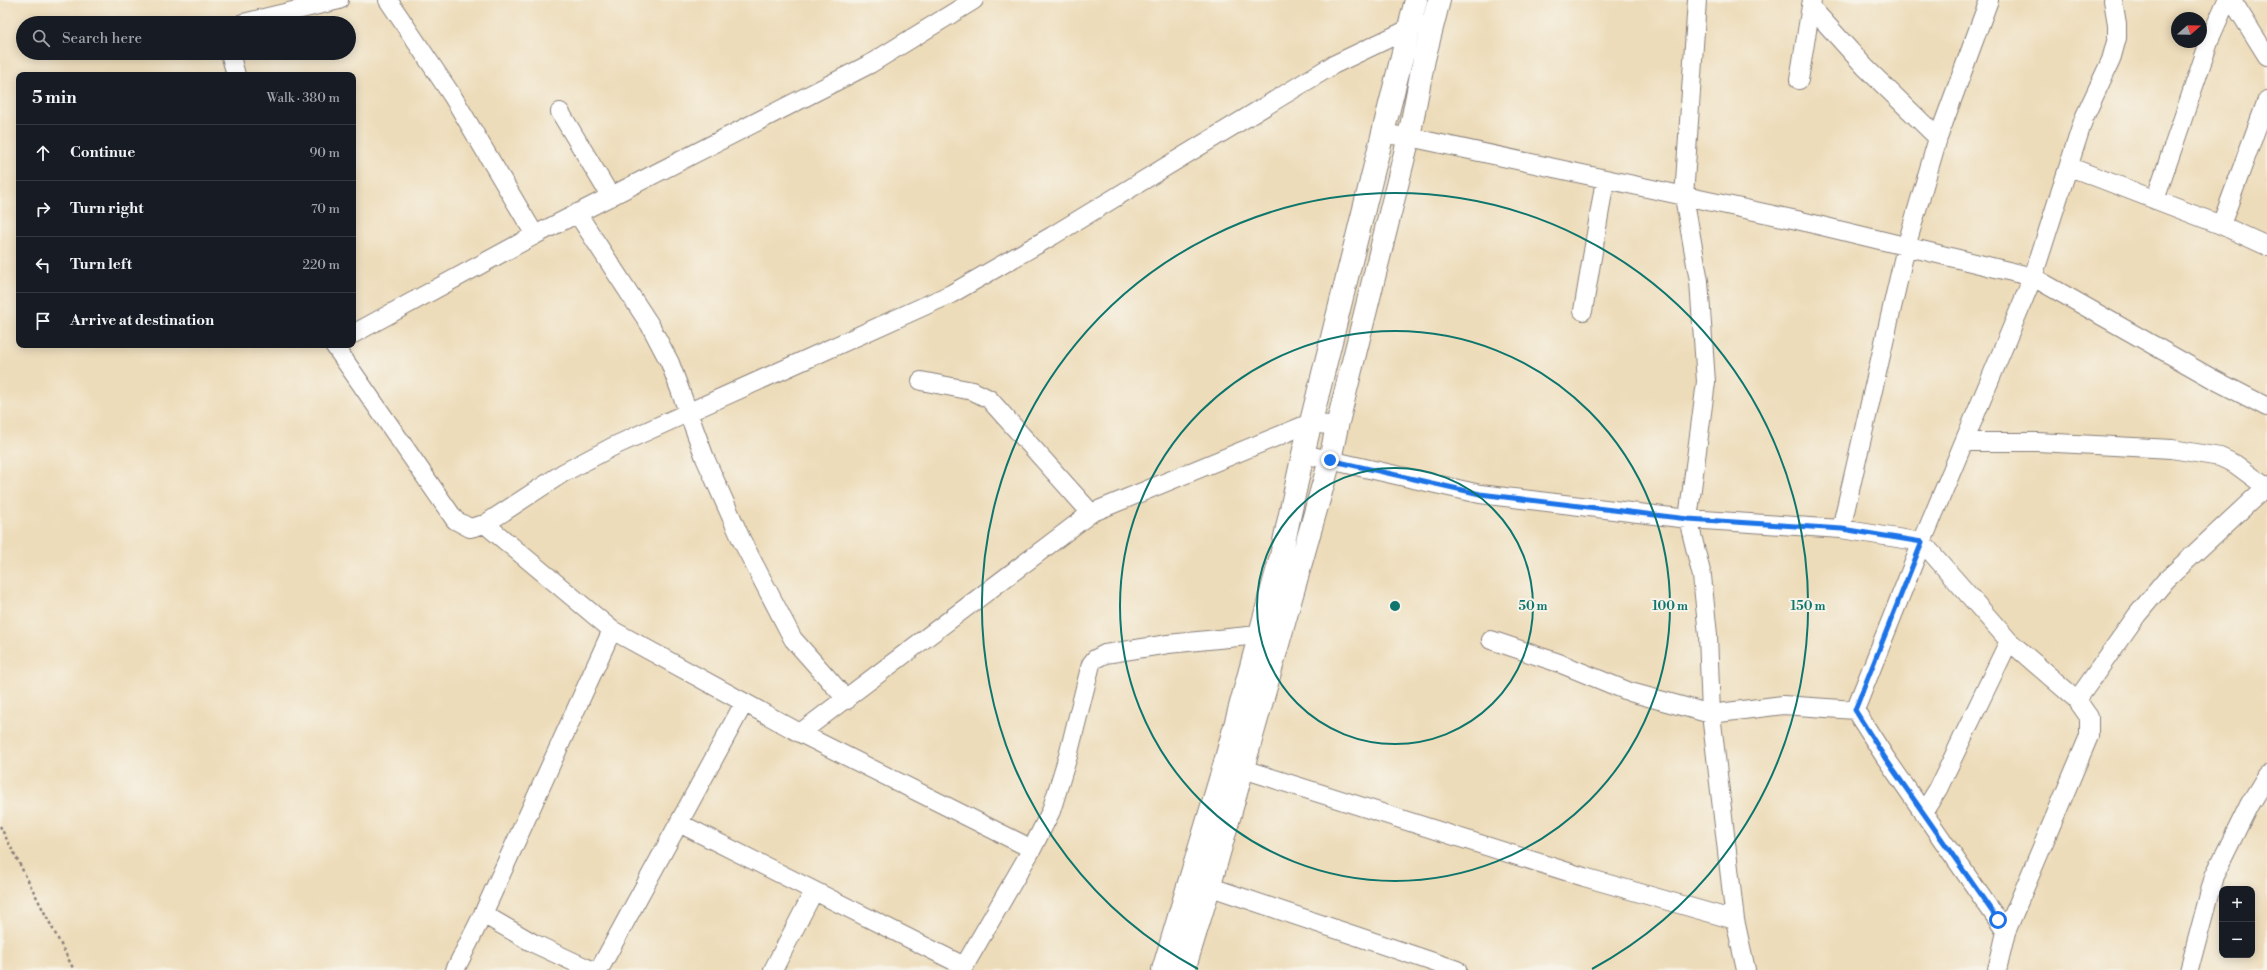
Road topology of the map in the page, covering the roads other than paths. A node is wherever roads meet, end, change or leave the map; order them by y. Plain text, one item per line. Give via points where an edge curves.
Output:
1 (339, 0) edge
2 (388, 0) edge
3 (974, 0) edge
4 (1416, 0) edge
5 (1697, 0) edge
6 (1989, 0) edge
7 (2113, 0) edge
8 (2227, 0) edge
9 (2232, 0) edge
10 (1812, 3) edge
11 (1436, 10) edge
12 (272, 16) edge
13 (1410, 27) junction
14 (2267, 56) edge
15 (232, 60) edge
16 (235, 72) edge
17 (1799, 80) dead end
18 (2267, 100) edge
19 (560, 112) dead end
20 (1384, 134) junction
21 (1409, 137) junction
22 (1938, 138) junction
23 (2070, 167) junction
24 (1605, 180) junction
25 (611, 197) junction
26 (1684, 197) junction
27 (2155, 200) junction
28 (577, 213) junction
29 (2221, 225) junction
30 (535, 234) junction
31 (2267, 246) edge
32 (1906, 247) junction
33 (2033, 277) junction
34 (1583, 310) dead end
35 (356, 332) edge
36 (336, 348) edge
37 (921, 382) dead end
38 (2267, 407) edge
39 (688, 412) junction
40 (1310, 424) junction
41 (1337, 426) junction
42 (1965, 442) junction
43 (1302, 454) junction
44 (1330, 460) junction
45 (2267, 487) edge
46 (1091, 513) junction
47 (1688, 519) junction
48 (485, 524) junction
49 (1842, 529) junction
50 (1922, 542) junction
51 (1280, 560) junction
52 (1300, 570) junction
53 (612, 630) junction
54 (1258, 635) junction
55 (1280, 640) junction
56 (1491, 640) dead end
57 (2009, 641) junction
58 (847, 700) junction
59 (2078, 700) junction
60 (744, 703) junction
61 (1855, 710) junction
62 (1711, 714) junction
63 (800, 733) junction
64 (1233, 768) junction
65 (2267, 774) edge
66 (1923, 813) junction
67 (679, 823) junction
68 (1032, 849) junction
69 (1200, 883) junction
70 (814, 891) junction
71 (483, 914) junction
72 (1735, 920) junction
73 (2006, 932) junction
74 (1406, 962) edge
75 (963, 968) edge
76 (456, 970) edge
77 (591, 970) edge
78 (599, 970) edge
79 (773, 970) edge
80 (1163, 970) edge
81 (1184, 970) edge
82 (1457, 970) edge
83 (1746, 970) edge
84 (1997, 970) edge
85 (2189, 970) edge

1 - 12 street
2 - 30 street via 453,97
3 - 25 street via 870,64
4 - 13 main road
5 - 26 street
6 - 22 street
7 - 23 street via 2118,24 2117,38 2111,60 2084,118
8 - 27 street via 2208,43
9 - 14 street
10 - 17 street
10 - 22 street via 1865,67
11 - 13 street
11 - 21 main road
13 - 20 main road
13 - 39 street via 1333,65 1052,236 951,294
15 - 16 street
18 - 29 street
19 - 25 street
20 - 21 street
20 - 40 main road
21 - 24 street
21 - 41 main road
22 - 32 street
23 - 27 street
23 - 33 street
24 - 26 street
24 - 34 street
25 - 28 street
26 - 32 street via 1797,220
26 - 47 street via 1699,281 1706,382
27 - 29 street
28 - 30 street
28 - 39 street via 650,325 670,363
29 - 31 street
30 - 35 street
32 - 33 street
32 - 49 street
33 - 38 street
33 - 42 street
36 - 48 street via 455,520 470,528
37 - 46 street via 973,391 989,399
39 - 48 street via 563,472
39 - 58 street via 705,458 739,534 792,639
40 - 41 street
40 - 43 main road
40 - 46 street
41 - 44 main road
42 - 45 street via 2037,442 2172,449 2220,457 2235,464
42 - 50 street
43 - 44 street
43 - 51 main road
44 - 47 street via 1480,494
44 - 52 main road
45 - 59 street via 2166,580 2137,615
46 - 58 street
47 - 49 street
47 - 62 street via 1702,576 1708,635
48 - 53 street
49 - 50 street
50 - 57 street
50 - 61 street
51 - 52 main road
51 - 54 main road
52 - 55 main road
53 - 60 street
53 - 71 street
54 - 55 street
54 - 64 main road
54 - 68 street via 1168,644 1105,654 1095,659 1091,664 1051,811
55 - 64 main road
56 - 62 street via 1559,663 1630,692
57 - 59 street
57 - 66 street via 1938,789
58 - 63 street
59 - 73 street via 2089,717 2089,736
60 - 63 street
60 - 67 street
61 - 62 street via 1783,705
61 - 66 street
62 - 72 street
63 - 68 street
64 - 69 main road
64 - 72 street
65 - 85 street via 2214,876
66 - 73 street
67 - 70 street
67 - 78 street
68 - 75 street
69 - 74 street
69 - 80 main road
69 - 81 main road
70 - 75 street
70 - 79 street
71 - 76 street
71 - 77 street via 532,943
72 - 83 street
73 - 84 street
74 - 82 street

